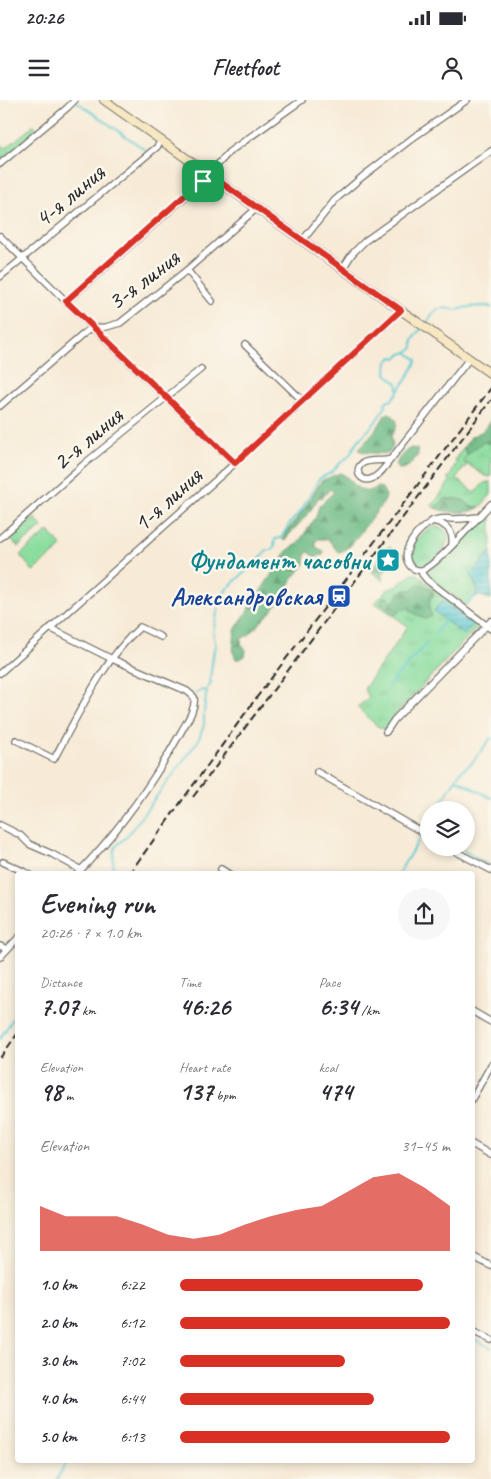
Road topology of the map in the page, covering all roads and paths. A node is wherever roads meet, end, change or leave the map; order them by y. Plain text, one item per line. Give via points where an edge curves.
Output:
1 (74, 100) edge
2 (104, 100) edge
3 (302, 100) edge
4 (467, 100) edge
5 (161, 140) junction
6 (491, 151) edge
7 (0, 164) edge
8 (209, 174) junction
9 (257, 208) junction
10 (0, 236) edge
11 (303, 240) junction
12 (22, 258) junction
13 (343, 268) junction
14 (187, 270) junction
15 (0, 277) edge
16 (66, 301) junction
17 (212, 301) dead end
18 (401, 310) junction
19 (93, 328) junction
20 (245, 345) dead end
21 (469, 358) junction
22 (201, 369) dead end
23 (491, 374) edge
24 (166, 396) junction
25 (303, 401) junction
26 (0, 406) edge
27 (391, 459) junction
28 (235, 463) junction
29 (491, 504) edge
30 (478, 517) junction
31 (432, 521) junction
32 (0, 538) edge
33 (452, 544) junction
34 (422, 570) junction
35 (489, 625) edge
36 (50, 628) junction
37 (161, 637) dead end
38 (112, 660) junction
39 (0, 674) edge
40 (386, 732) dead end
41 (16, 740) dead end
42 (316, 772) dead end
43 (0, 825) edge
44 (420, 831) edge
45 (465, 856) edge
46 (3, 862) dead end
47 (221, 869) dead end
48 (491, 870) edge
49 (22, 871) edge
50 (78, 871) edge
51 (80, 871) edge
52 (224, 871) edge
53 (15, 941) edge
54 (0, 946) edge
55 (7, 950) junction
56 (0, 957) edge
57 (475, 1013) edge
58 (491, 1022) edge
59 (491, 1065) edge
60 (475, 1094) edge
61 (475, 1146) edge
62 (491, 1155) edge
63 (475, 1258) edge
64 (491, 1266) edge
65 (475, 1332) edge
66 (491, 1340) edge

1 - 7 street
2 - 5 main road
3 - 8 street via 230,152
4 - 11 street via 342,194
5 - 8 main road
5 - 12 street, 4-я линия
6 - 13 street via 365,241
8 - 9 main road
8 - 16 street
9 - 11 main road
9 - 14 street, 3-я линия
10 - 12 street
11 - 13 main road
12 - 15 street, 4-я линия
12 - 16 street
13 - 18 main road
14 - 17 street
14 - 19 street, 3-я линия via 120,322
16 - 19 street
18 - 21 main road
18 - 25 street, 1-я линия
19 - 24 street
19 - 26 street, 3-я линия
20 - 25 street
21 - 23 main road
21 - 27 street
22 - 24 street, 2-я линия
24 - 28 street
24 - 32 street, 2-я линия
25 - 28 street, 1-я линия
27 - 27 street via 361,464 358,468 360,478 370,480 376,477
28 - 36 street, 1-я линия
29 - 30 street
30 - 31 street
30 - 33 street
31 - 33 street via 445,525 453,538
31 - 34 street via 411,542 406,554 410,566
33 - 34 street via 436,562
34 - 35 street via 424,577
35 - 40 street via 394,720
36 - 38 street
36 - 39 street, 1-я линия
37 - 38 street via 140,626 124,640
38 - 41 street via 54,759
38 - 51 street via 187,691 195,700 170,753 139,800
42 - 44 street
43 - 50 street
45 - 48 street
46 - 49 street
47 - 52 street
53 - 55 street
54 - 55 street
55 - 56 street
57 - 58 street
59 - 60 street
61 - 62 street
63 - 64 street
65 - 66 street

